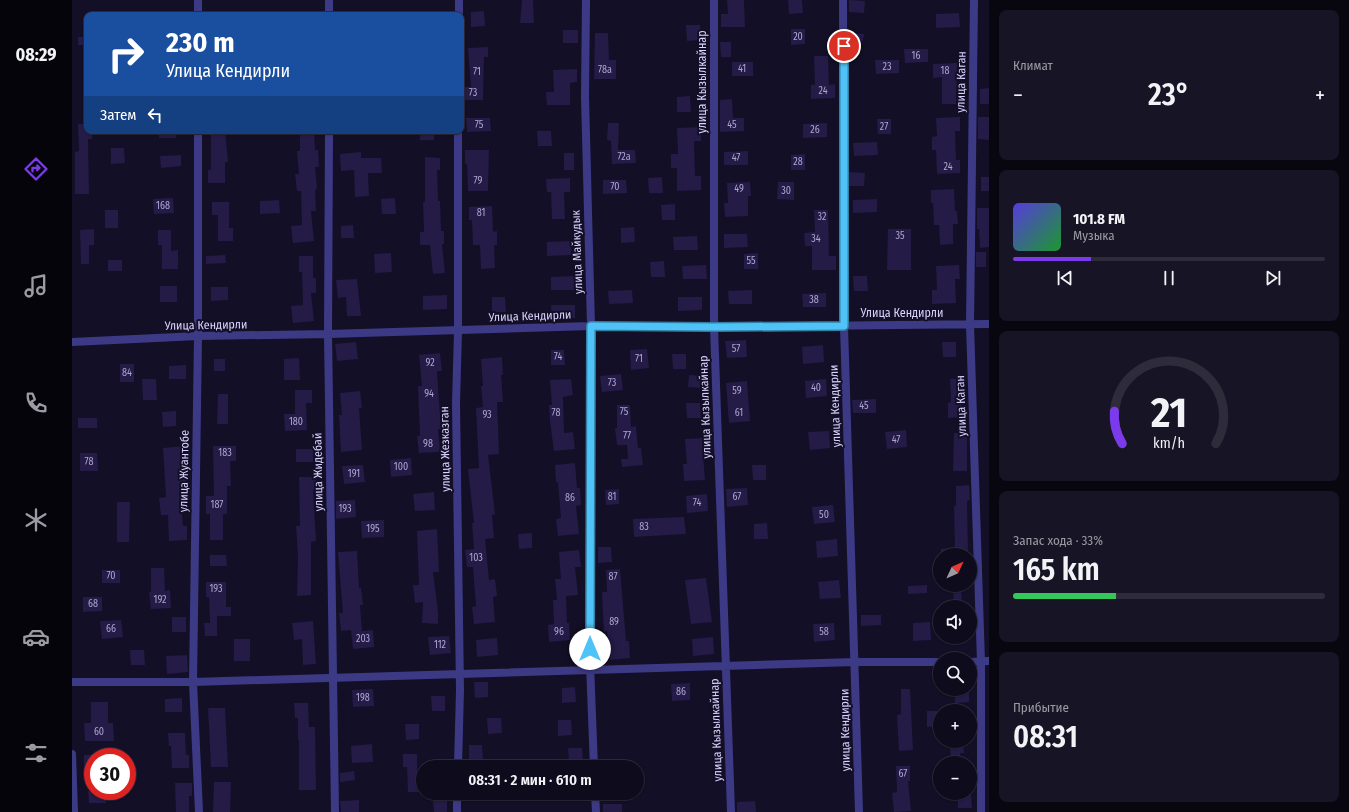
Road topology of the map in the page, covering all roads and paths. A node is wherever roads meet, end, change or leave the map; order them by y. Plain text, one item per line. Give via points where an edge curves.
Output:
1 (198, 0) edge
2 (329, 0) edge
3 (459, 0) edge
4 (586, 0) edge
5 (714, 0) edge
6 (843, 0) edge
7 (974, 0) edge
8 (198, 12) edge
9 (329, 12) edge
10 (459, 12) edge
11 (198, 134) edge
12 (329, 134) edge
13 (458, 134) edge
14 (989, 324) edge
15 (970, 325) junction
16 (591, 326) junction
17 (844, 326) junction
18 (714, 327) junction
19 (458, 331) junction
20 (328, 334) junction
21 (198, 336) junction
22 (72, 342) edge
23 (985, 661) edge
24 (855, 662) junction
25 (933, 662) edge
26 (726, 666) junction
27 (590, 670) junction
28 (460, 673) junction
29 (333, 677) junction
30 (72, 682) edge
31 (193, 682) junction
32 (72, 754) edge
33 (458, 760) edge
34 (594, 760) edge
35 (457, 800) edge
36 (595, 800) edge
37 (74, 812) edge
38 (199, 812) edge
39 (335, 812) edge
40 (457, 812) edge
41 (596, 812) edge
42 (731, 812) edge
43 (859, 812) edge
44 (981, 812) edge

1 - 8 street
2 - 9 street
3 - 10 street
4 - 16 street, улица Майкудык via 585,97
5 - 18 street, улица Кызылкайнар
6 - 17 street, улица Кендирли
7 - 15 street, улица Каган
11 - 21 street, улица Жуантобе
12 - 20 street, улица Жидебай
13 - 19 street, улица Жезказган
14 - 15 street, Улица Кендирли
15 - 17 street, Улица Кендирли
15 - 23 street, улица Каган
16 - 18 street, Улица Кендирли
16 - 19 street, Улица Кендирли
16 - 27 street, улица Майкудык
17 - 18 street, Улица Кендирли
17 - 24 street, улица Кендирли
18 - 26 street, улица Кызылкайнар
19 - 20 street, Улица Кендирли
19 - 28 street, улица Жезказган via 456,403
20 - 21 street, Улица Кендирли
20 - 29 street, улица Жидебай
21 - 22 street, Улица Кендирли
21 - 31 street, улица Жуантобе
23 - 44 street, улица Каган
24 - 25 street
24 - 26 street
24 - 43 street, улица Кендирли
26 - 27 street
26 - 42 street, улица Кызылкайнар
27 - 28 street
27 - 34 street, улица Майкудык
28 - 29 street
28 - 33 street, улица Жезказган
29 - 31 street
29 - 39 street, улица Жидебай
30 - 31 street
31 - 38 street, улица Жуантобе
32 - 37 street
35 - 40 street
36 - 41 street

